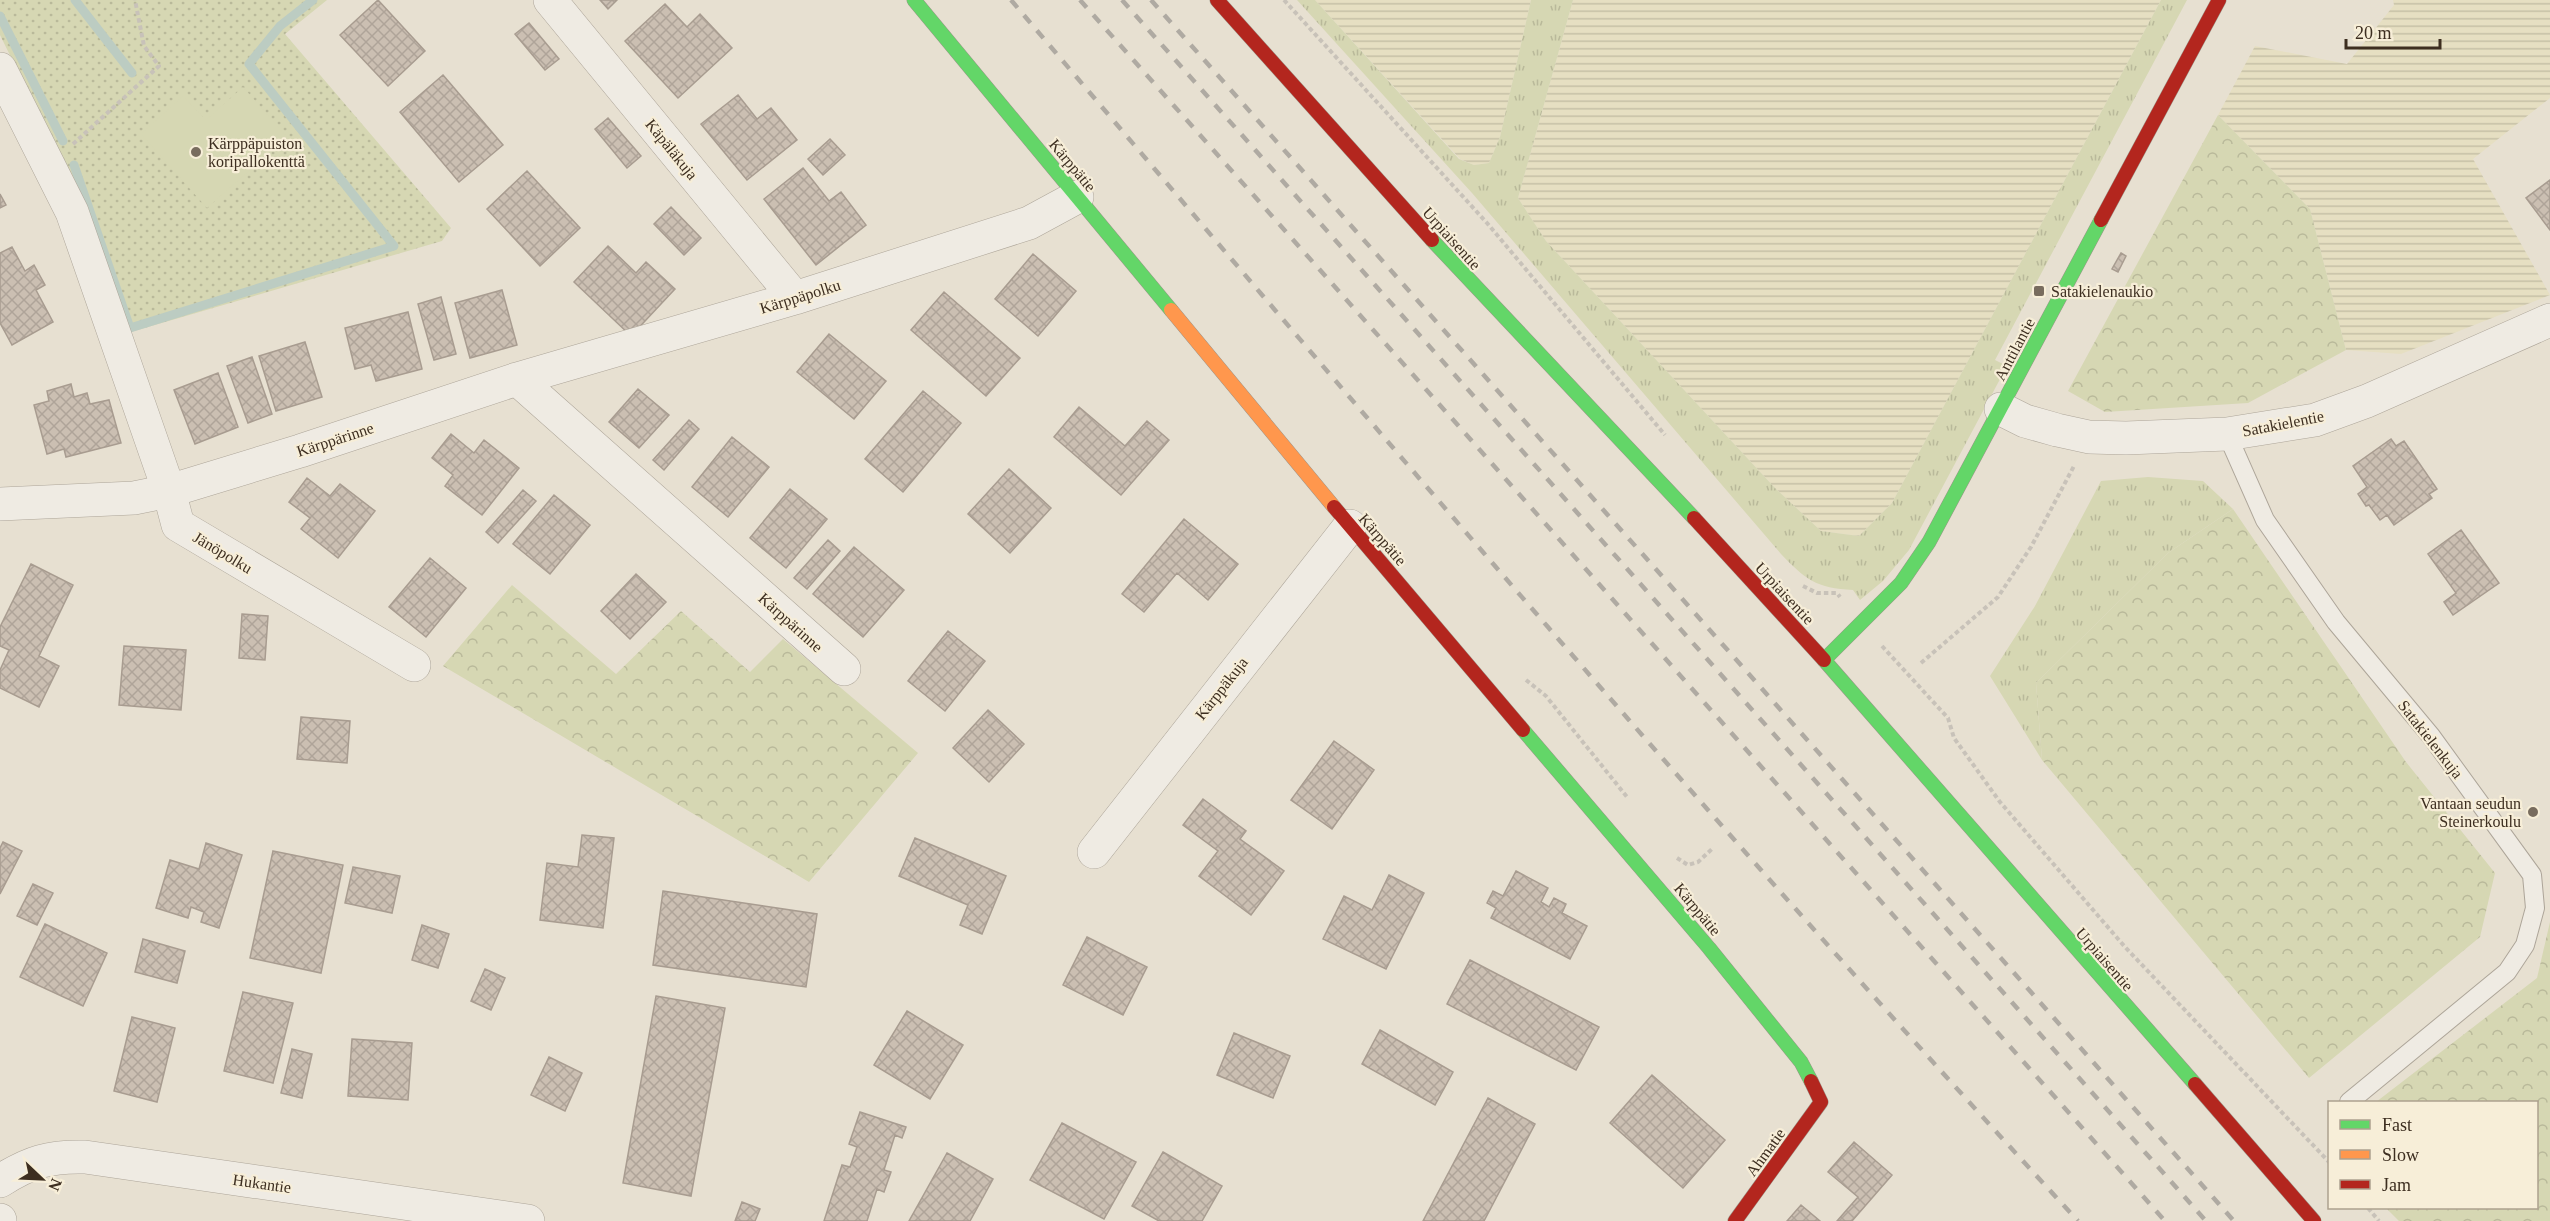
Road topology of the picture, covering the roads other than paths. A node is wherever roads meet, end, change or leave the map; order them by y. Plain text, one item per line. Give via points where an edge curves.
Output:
1 (550, 0) edge
2 (914, 0) edge
3 (1216, 0) edge
4 (2219, 0) edge
5 (0, 69) edge
6 (1077, 197) junction
7 (795, 298) junction
8 (2550, 320) edge
9 (517, 378) junction
10 (2001, 410) junction
11 (2227, 434) junction
12 (169, 491) junction
13 (0, 504) edge
14 (1350, 526) junction
15 (1824, 660) junction
16 (414, 664) dead end
17 (844, 669) dead end
18 (1094, 852) dead end
19 (2350, 1101) edge
20 (1821, 1102) joint
21 (0, 1181) edge
22 (528, 1221) edge
23 (1735, 1221) edge
24 (2314, 1221) edge

1 - 7 street, Käpäläkuja
2 - 6 street, Kärppätie
3 - 15 street, Urpiaisentie via 1467,279 1588,403
4 - 10 street, Anttilantie
5 - 12 street via 72,212
6 - 7 street, Kärppäpolku via 1029,223
6 - 14 street, Kärppätie
7 - 9 street, Kärppäpolku
8 - 11 street, Satakielentie via 2315,420
9 - 12 street, Kärppärinne
9 - 17 street, Kärppärinne
10 - 11 street, Satakielentie via 2025,422 2089,437
10 - 15 street, Anttilantie via 1929,542 1901,583
11 - 19 lane, Satakielenkuja via 2265,520 2316,594 2431,736 2532,875 2535,908 2525,945 2507,972
12 - 13 street via 134,498
12 - 16 street, Jänöpolku via 177,525
14 - 18 street, Kärppäkuja
14 - 20 street, Kärppätie via 1801,1062
15 - 24 street, Urpiaisentie
20 - 23 street, Ahmatie
21 - 22 street, Hukantie via 48,1158 85,1157

